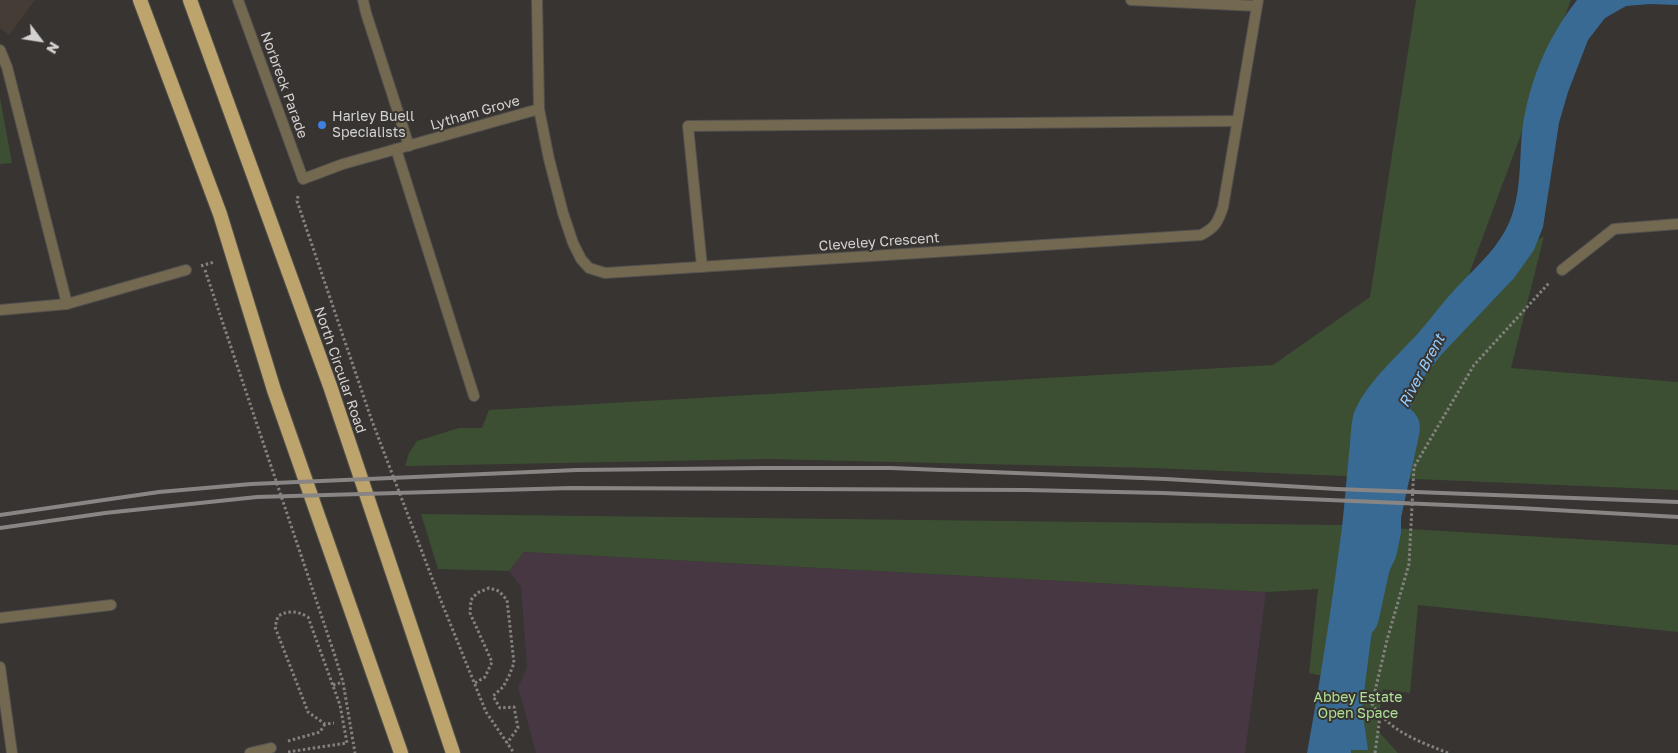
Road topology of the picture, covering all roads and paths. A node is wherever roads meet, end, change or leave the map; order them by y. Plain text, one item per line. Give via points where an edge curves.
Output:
1 (140, 0) edge
2 (190, 0) edge
3 (238, 0) edge
4 (363, 0) edge
5 (537, 0) edge
6 (1131, 0) edge
7 (1258, 3) edge
8 (0, 50) edge
9 (539, 109) junction
10 (1237, 121) junction
11 (408, 146) junction
12 (396, 149) junction
13 (303, 179) junction
14 (1678, 224) edge
15 (234, 256) junction
16 (204, 265) junction
17 (702, 267) junction
18 (186, 270) joint
19 (1562, 270) joint
20 (67, 304) junction
21 (0, 310) edge
22 (474, 396) dead end
23 (111, 605) dead end
24 (0, 618) edge
25 (0, 667) edge
26 (342, 682) junction
27 (474, 683) junction
28 (333, 684) junction
29 (1380, 717) junction
30 (334, 723) dead end
31 (325, 724) junction
32 (445, 725) junction
33 (292, 739) dead end
34 (352, 742) junction
35 (347, 743) junction
36 (507, 743) junction
37 (271, 748) joint
38 (12, 753) edge
39 (250, 753) edge
40 (355, 753) edge
41 (401, 753) edge
42 (454, 753) edge
43 (459, 753) edge
44 (514, 753) edge
45 (1375, 753) edge
46 (1448, 753) edge

1 - 15 highway
2 - 32 highway, North Circular Road via 330,386
3 - 13 street, Norbreck Parade
4 - 11 street
5 - 9 street, Cleveley Crescent
6 - 7 street
7 - 10 street, Cleveley Crescent
8 - 20 street
9 - 11 street, Lytham Grove
9 - 17 street, Cleveley Crescent via 563,213 573,243 589,268 605,273
10 - 17 street, Cleveley Crescent via 1219,219 1212,230 1201,235
10 - 17 street via 688,126
11 - 12 street, Lytham Grove
12 - 13 street, Lytham Grove
12 - 22 street
13 - 27 path via 297,201 372,421
14 - 19 street via 1614,229
15 - 16 path
15 - 41 highway via 274,390
16 - 18 path
16 - 26 path
18 - 20 street
19 - 29 path via 1474,365 1414,466 1409,564 1372,704
20 - 21 street
23 - 24 street
25 - 38 street
26 - 28 path
26 - 34 path
27 - 36 path via 486,712
27 - 36 path via 485,677 492,662 470,613 471,600 476,592 489,588 499,591 507,600 514,663 503,687 493,696 500,708 514,707 518,728
28 - 31 path via 308,617 287,611 278,616 275,627 308,712
28 - 35 path
29 - 45 path
29 - 46 path via 1408,736
30 - 31 path
31 - 33 path via 320,732
32 - 42 highway, North Circular Road
32 - 43 highway
34 - 35 path
34 - 40 path
35 - 37 path via 286,752
36 - 44 path
37 - 39 street

